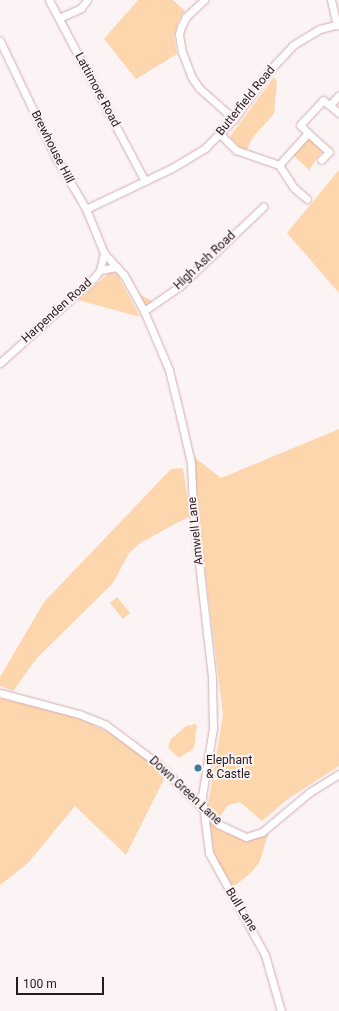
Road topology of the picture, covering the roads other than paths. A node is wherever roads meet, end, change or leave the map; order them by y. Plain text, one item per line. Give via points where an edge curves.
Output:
1 (49, 0) edge
2 (87, 0) edge
3 (204, 0) edge
4 (331, 0) edge
5 (59, 18) junction
6 (338, 24) edge
7 (0, 41) edge
8 (339, 95) edge
9 (330, 105) junction
10 (339, 113) edge
11 (234, 119) junction
12 (308, 133) junction
13 (220, 134) junction
14 (321, 160) dead end
15 (279, 165) junction
16 (145, 181) junction
17 (307, 199) dead end
18 (262, 207) dead end
19 (86, 209) junction
20 (104, 254) junction
21 (117, 267) junction
22 (100, 270) junction
23 (144, 311) junction
24 (0, 363) edge
25 (0, 693) edge
26 (339, 774) edge
27 (202, 810) junction
28 (281, 1011) edge

1 - 5 street, Lattimore Road
2 - 5 street via 81,8
3 - 11 street via 186,17 181,26 179,34 182,52 191,76 199,88
4 - 6 street
5 - 16 street, Lattimore Road
6 - 11 street, Butterfield Road via 320,29 293,45 269,71
7 - 19 street, Brewhouse Hill via 56,158
8 - 9 street
9 - 10 street
9 - 12 street via 323,100 300,125
11 - 13 street, Butterfield Road
12 - 14 street via 329,152
12 - 15 street
13 - 15 street via 236,150
13 - 16 street, Butterfield Road via 205,148
15 - 17 street via 294,188
16 - 19 street, Butterfield Road
18 - 23 street, High Ash Road via 180,286
19 - 20 street, Brewhouse Hill
20 - 21 street, Amwell Lane
20 - 22 street, Harpenden Road
21 - 22 street
21 - 23 street, Amwell Lane
22 - 24 street, Harpenden Road
23 - 27 street, Amwell Lane via 170,370 191,463 193,510 212,677 213,728
25 - 27 street, Down Green Lane via 79,714 106,726 157,763
26 - 27 street, Down Green Lane via 310,792 262,832 254,835 246,837 233,832
27 - 28 street, Bull Lane via 209,853 266,955

